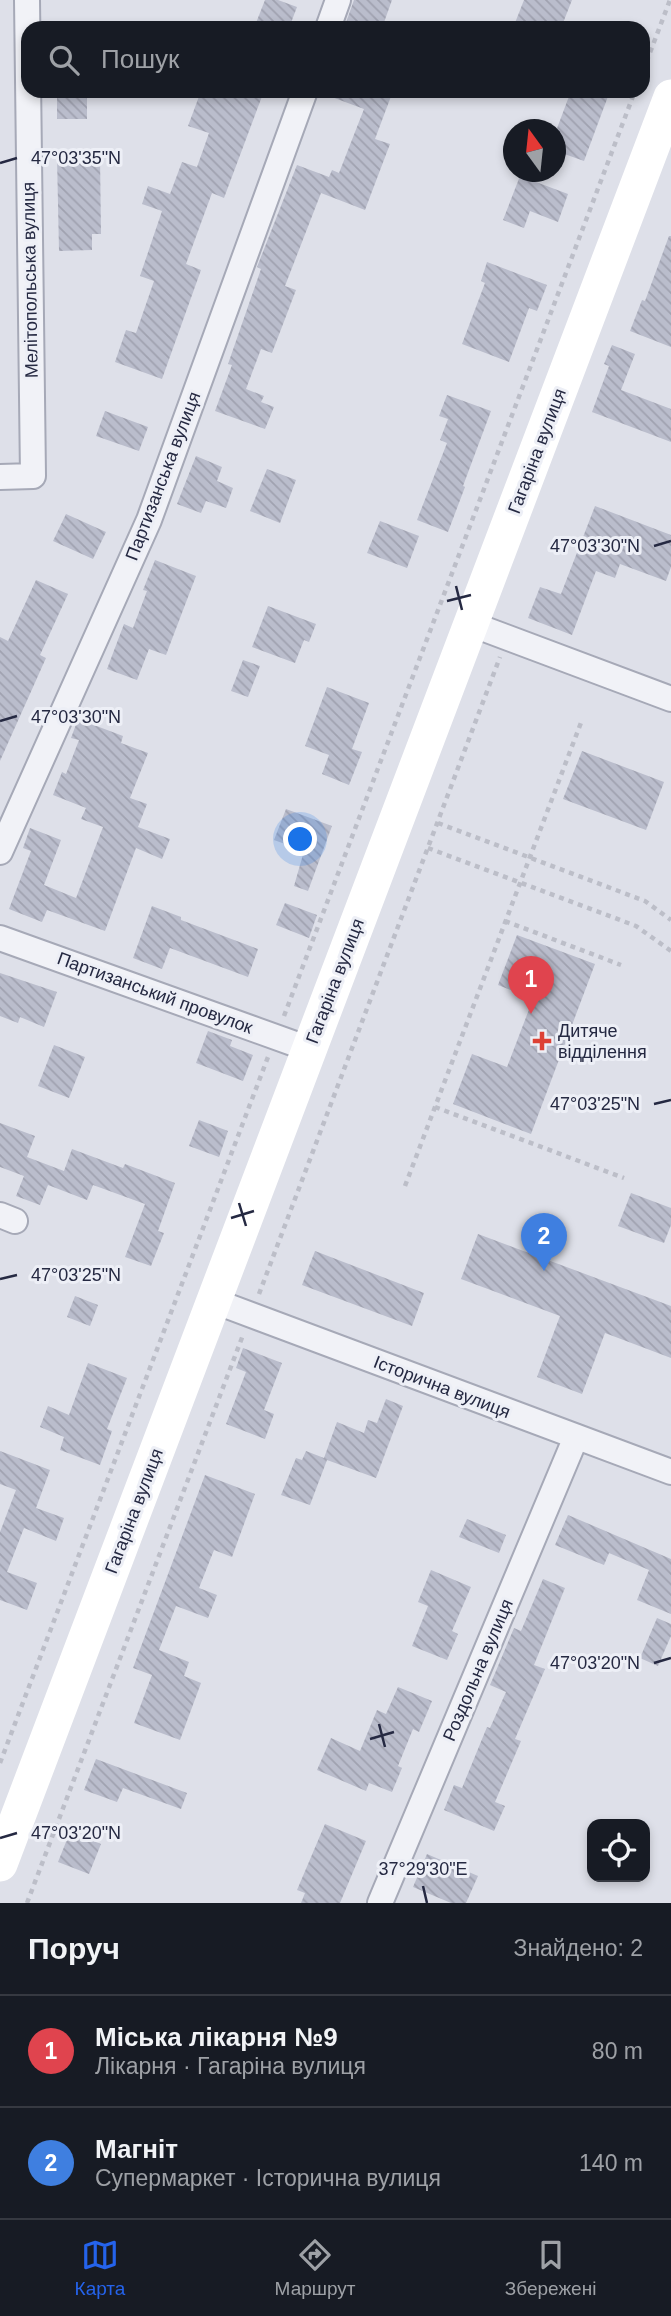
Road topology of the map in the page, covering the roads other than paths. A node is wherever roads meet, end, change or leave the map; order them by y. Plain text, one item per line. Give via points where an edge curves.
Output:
1 (27, 0) edge
2 (338, 0) edge
3 (27, 21) edge
4 (330, 21) edge
5 (671, 97) edge
6 (28, 98) edge
7 (302, 98) edge
8 (0, 477) edge
9 (471, 624) junction
10 (671, 699) edge
11 (0, 852) edge
12 (0, 938) edge
13 (309, 1049) junction
14 (214, 1301) junction
15 (576, 1437) junction
16 (671, 1472) edge
17 (9, 1812) edge
18 (0, 1864) edge
19 (380, 1903) edge

1 - 3 street, Мелітопольська вулиця
2 - 4 street
5 - 9 street, Гагаріна вулиця
6 - 8 street, Мелітопольська вулиця via 33,476
7 - 11 street, Партизанська вулиця via 149,520
9 - 10 street
9 - 13 street, Гагаріна вулиця
12 - 13 street, Партизанський провулок
13 - 14 street, Гагаріна вулиця
14 - 15 street, Історична вулиця
14 - 17 street, Гагаріна вулиця
15 - 16 street, Історична вулиця
15 - 19 street, Роздольна вулиця
17 - 18 street, Гагаріна вулиця

